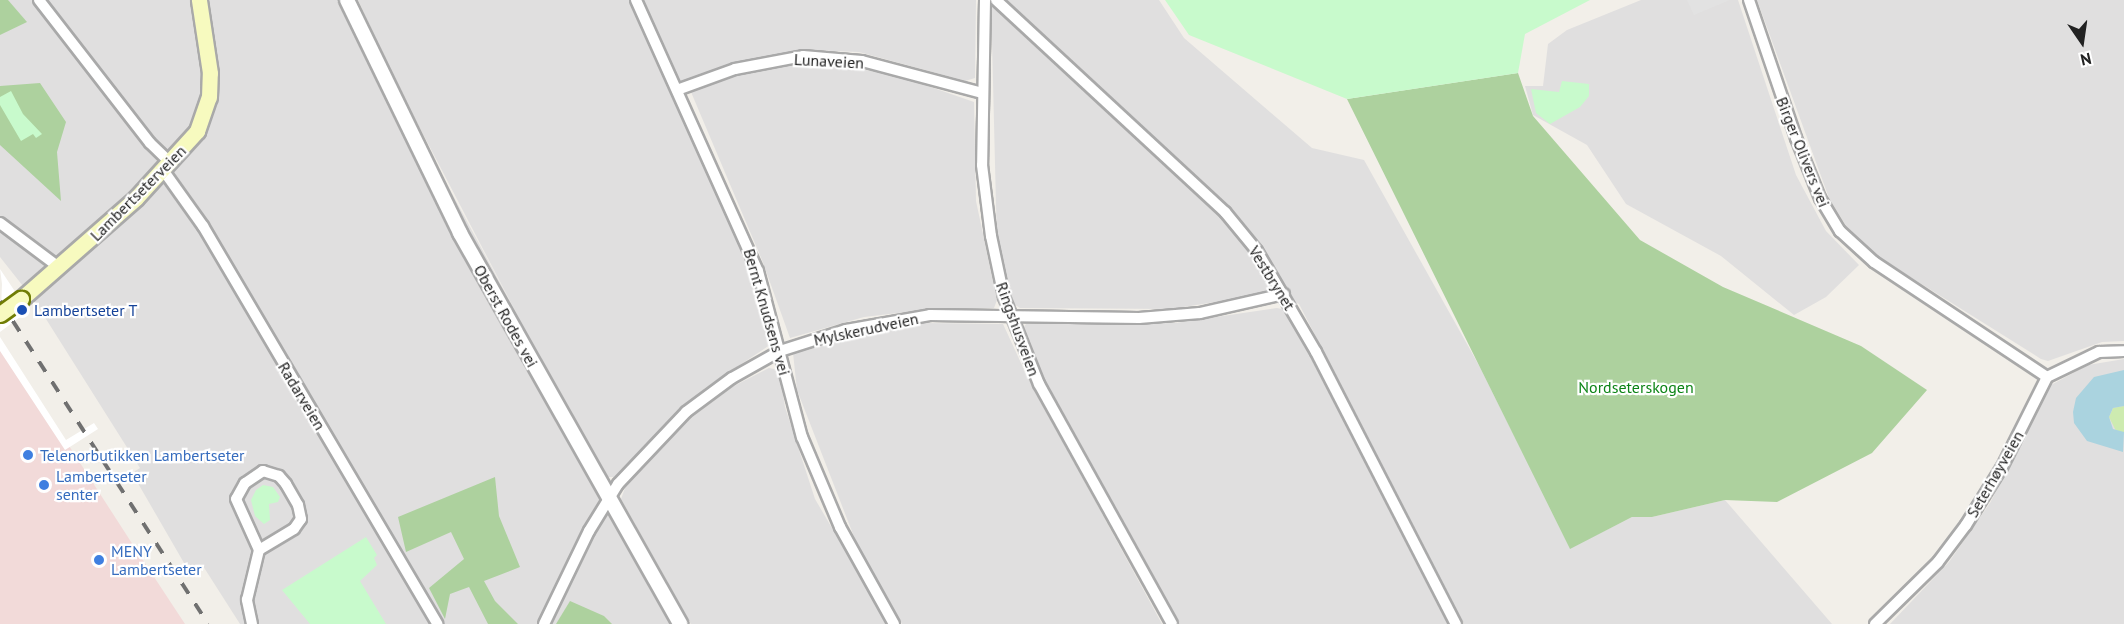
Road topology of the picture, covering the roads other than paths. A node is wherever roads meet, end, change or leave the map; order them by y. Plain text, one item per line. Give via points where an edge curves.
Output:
1 (39, 0) edge
2 (199, 0) edge
3 (347, 0) edge
4 (636, 0) edge
5 (985, 0) edge
6 (996, 0) edge
7 (1749, 0) edge
8 (677, 90) junction
9 (982, 93) junction
10 (167, 166) junction
11 (0, 223) edge
12 (60, 268) junction
13 (1284, 294) junction
14 (0, 314) edge
15 (1010, 314) junction
16 (780, 351) junction
17 (2124, 351) edge
18 (2047, 377) junction
19 (609, 498) junction
20 (259, 550) junction
21 (252, 624) edge
22 (437, 624) edge
23 (544, 624) edge
24 (680, 624) edge
25 (894, 624) edge
26 (1172, 624) edge
27 (1456, 624) edge
28 (1875, 624) edge

1 - 10 street, Radarveien
2 - 10 main road, Lambertseterveien via 210,73 209,97 197,131
3 - 19 street, Oberst Rodes vei via 460,233
4 - 8 street, Bernt Knudsens vei
5 - 9 street, Ringshusveien
6 - 13 street, Vestbrynet via 1225,212
7 - 18 street, Birger Olivers vei via 1796,138 1820,198 1840,231 1874,262
8 - 9 street, Lunaveien via 735,69 803,56 862,61
8 - 16 street, Bernt Knudsens vei via 758,271
9 - 15 street, Ringshusveien via 985,197
10 - 12 main road, Lambertseterveien
10 - 22 street, Radarveien
11 - 12 street
12 - 14 main road, Lambertseterveien, bridge
13 - 15 street, Mylskerudveien via 1200,312 1139,318
13 - 27 street, Vestbrynet
15 - 16 street, Mylskerudveien via 910,318 846,330
15 - 26 street, Ringshusveien via 1039,384
16 - 19 street, Mylskerudveien via 732,378 686,412
16 - 25 street, Bernt Knudsens vei via 802,437 840,527
17 - 18 street via 2099,352
18 - 28 street, Seterhøyveien via 2002,467 1966,525 1938,562
19 - 23 street, Mylskerudveien
19 - 24 street, Oberst Rodes vei
20 - 20 street via 294,529 301,519 286,484 279,476 263,471 244,483 236,499
20 - 21 street via 248,600

